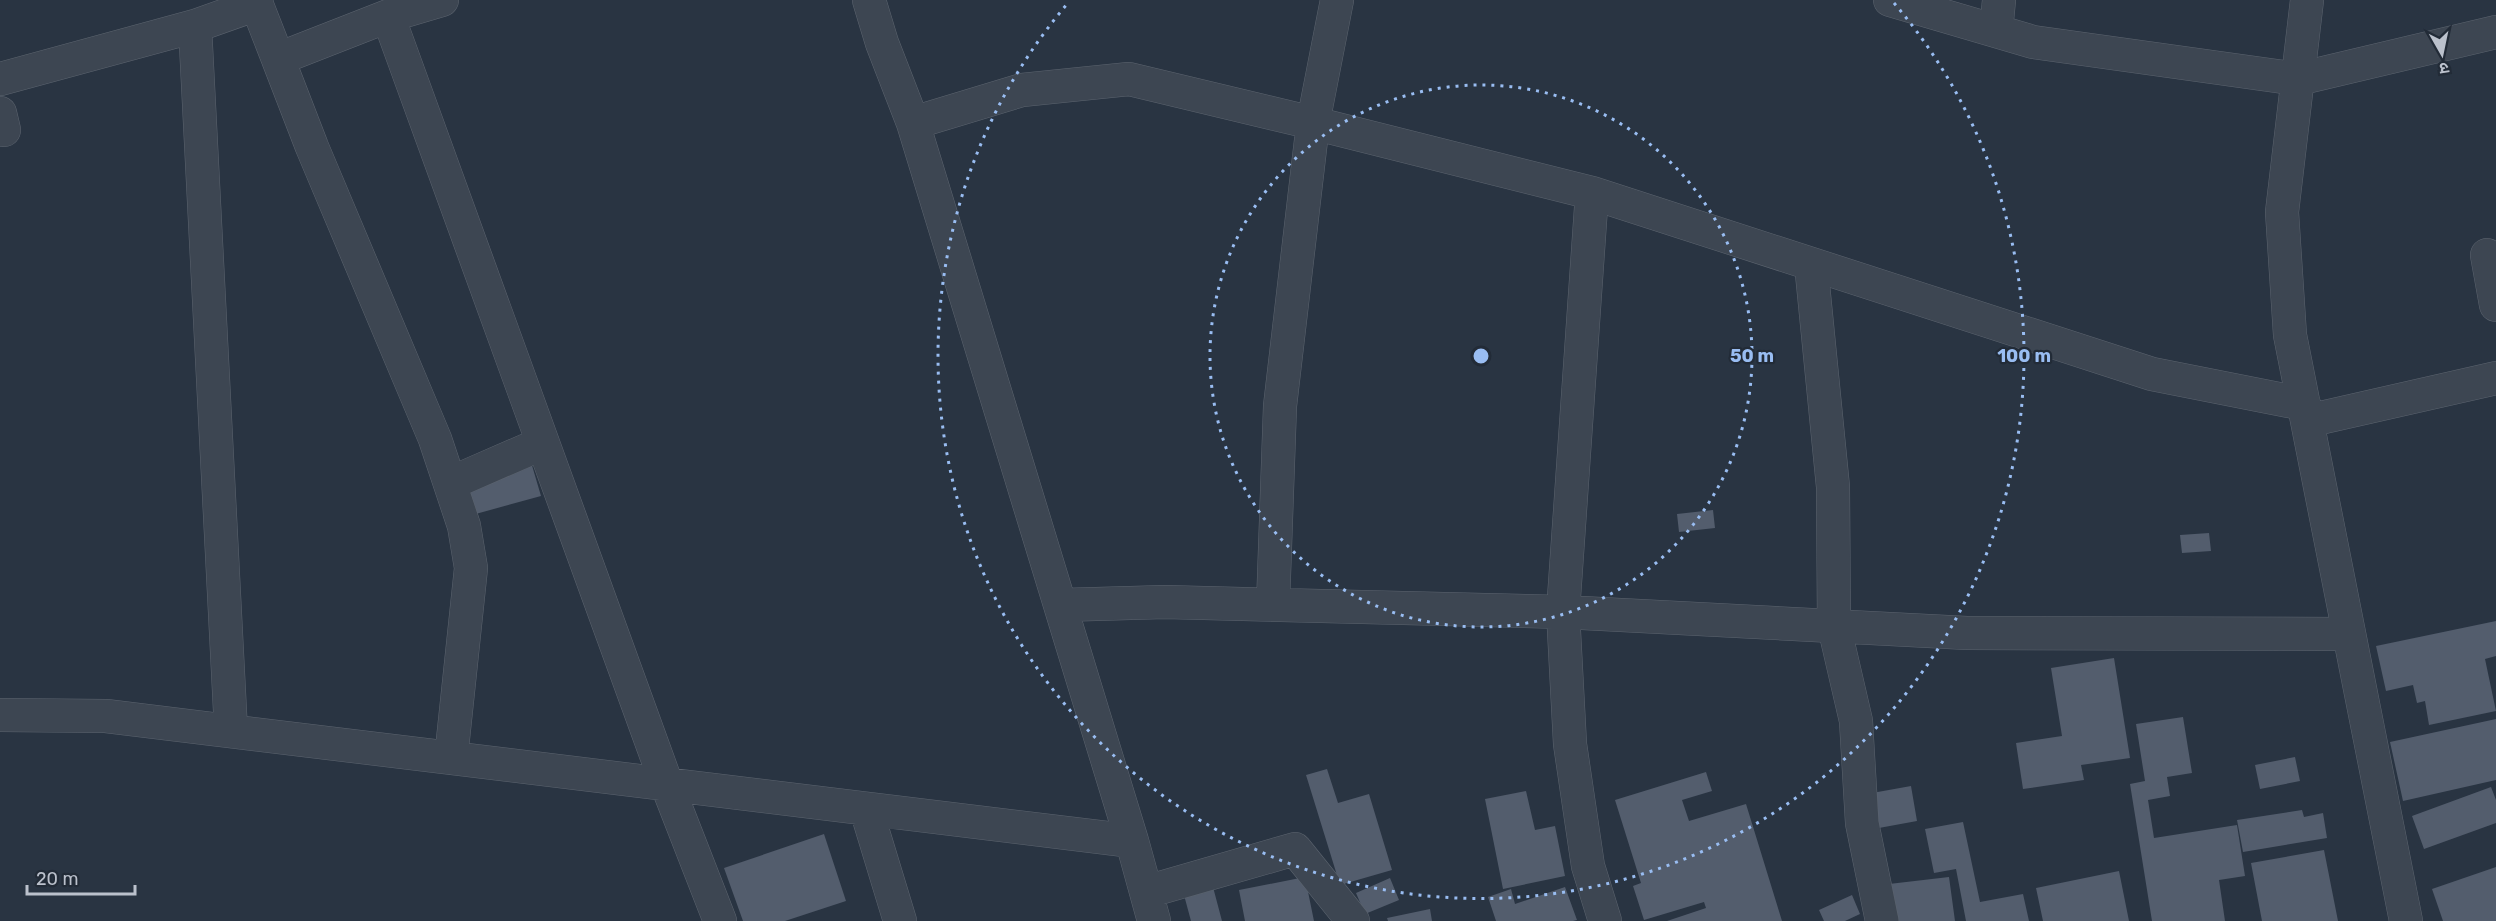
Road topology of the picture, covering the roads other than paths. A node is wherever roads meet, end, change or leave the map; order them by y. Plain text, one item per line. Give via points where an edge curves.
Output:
1 (442, 0) edge
2 (869, 0) edge
3 (1337, 0) edge
4 (1890, 0) edge
5 (2307, 0) edge
6 (256, 2) edge
7 (1998, 15) edge
8 (388, 16) junction
9 (195, 26) junction
10 (2496, 32) edge
11 (278, 59) junction
12 (2298, 79) junction
13 (0, 80) edge
14 (913, 123) junction
15 (1313, 123) junction
16 (1592, 193) junction
17 (2487, 255) dead end
18 (1811, 264) junction
19 (2496, 305) edge
20 (2496, 378) edge
21 (2306, 412) junction
22 (543, 443) junction
23 (451, 483) junction
24 (1061, 605) junction
25 (1273, 605) junction
26 (1563, 612) junction
27 (1834, 626) junction
28 (2349, 634) junction
29 (0, 711) edge
30 (231, 731) junction
31 (451, 758) junction
32 (667, 785) junction
33 (866, 809) junction
34 (1132, 841) junction
35 (1150, 907) edge
36 (720, 921) edge
37 (900, 921) edge
38 (1353, 921) edge
39 (1605, 921) edge
40 (1882, 921) edge
41 (2406, 921) edge

1 - 8 street
2 - 14 street
3 - 15 street
4 - 7 street
5 - 12 street
6 - 9 street
6 - 11 street
7 - 12 street via 2033,42
8 - 11 street
8 - 22 street
9 - 13 street
9 - 30 street
10 - 12 street
11 - 23 street
12 - 21 street via 2282,212 2290,335
14 - 15 street via 1022,90 1129,79
14 - 24 street
15 - 16 street
15 - 25 street via 1280,406
16 - 18 street
16 - 26 street
17 - 19 street
18 - 21 street via 2152,374
18 - 27 street via 1833,488
20 - 21 street
21 - 28 street
22 - 23 street
22 - 32 street
23 - 31 street via 471,568
24 - 25 street
24 - 34 street
25 - 26 street
26 - 27 street
26 - 39 street via 1570,744 1588,866
27 - 28 street via 1966,633
27 - 40 street via 1856,721 1862,823
28 - 41 street
29 - 30 street via 106,716
30 - 31 street
31 - 32 street
32 - 33 street
32 - 36 street
33 - 34 street
33 - 37 street
34 - 35 street
35 - 38 street via 1296,849

